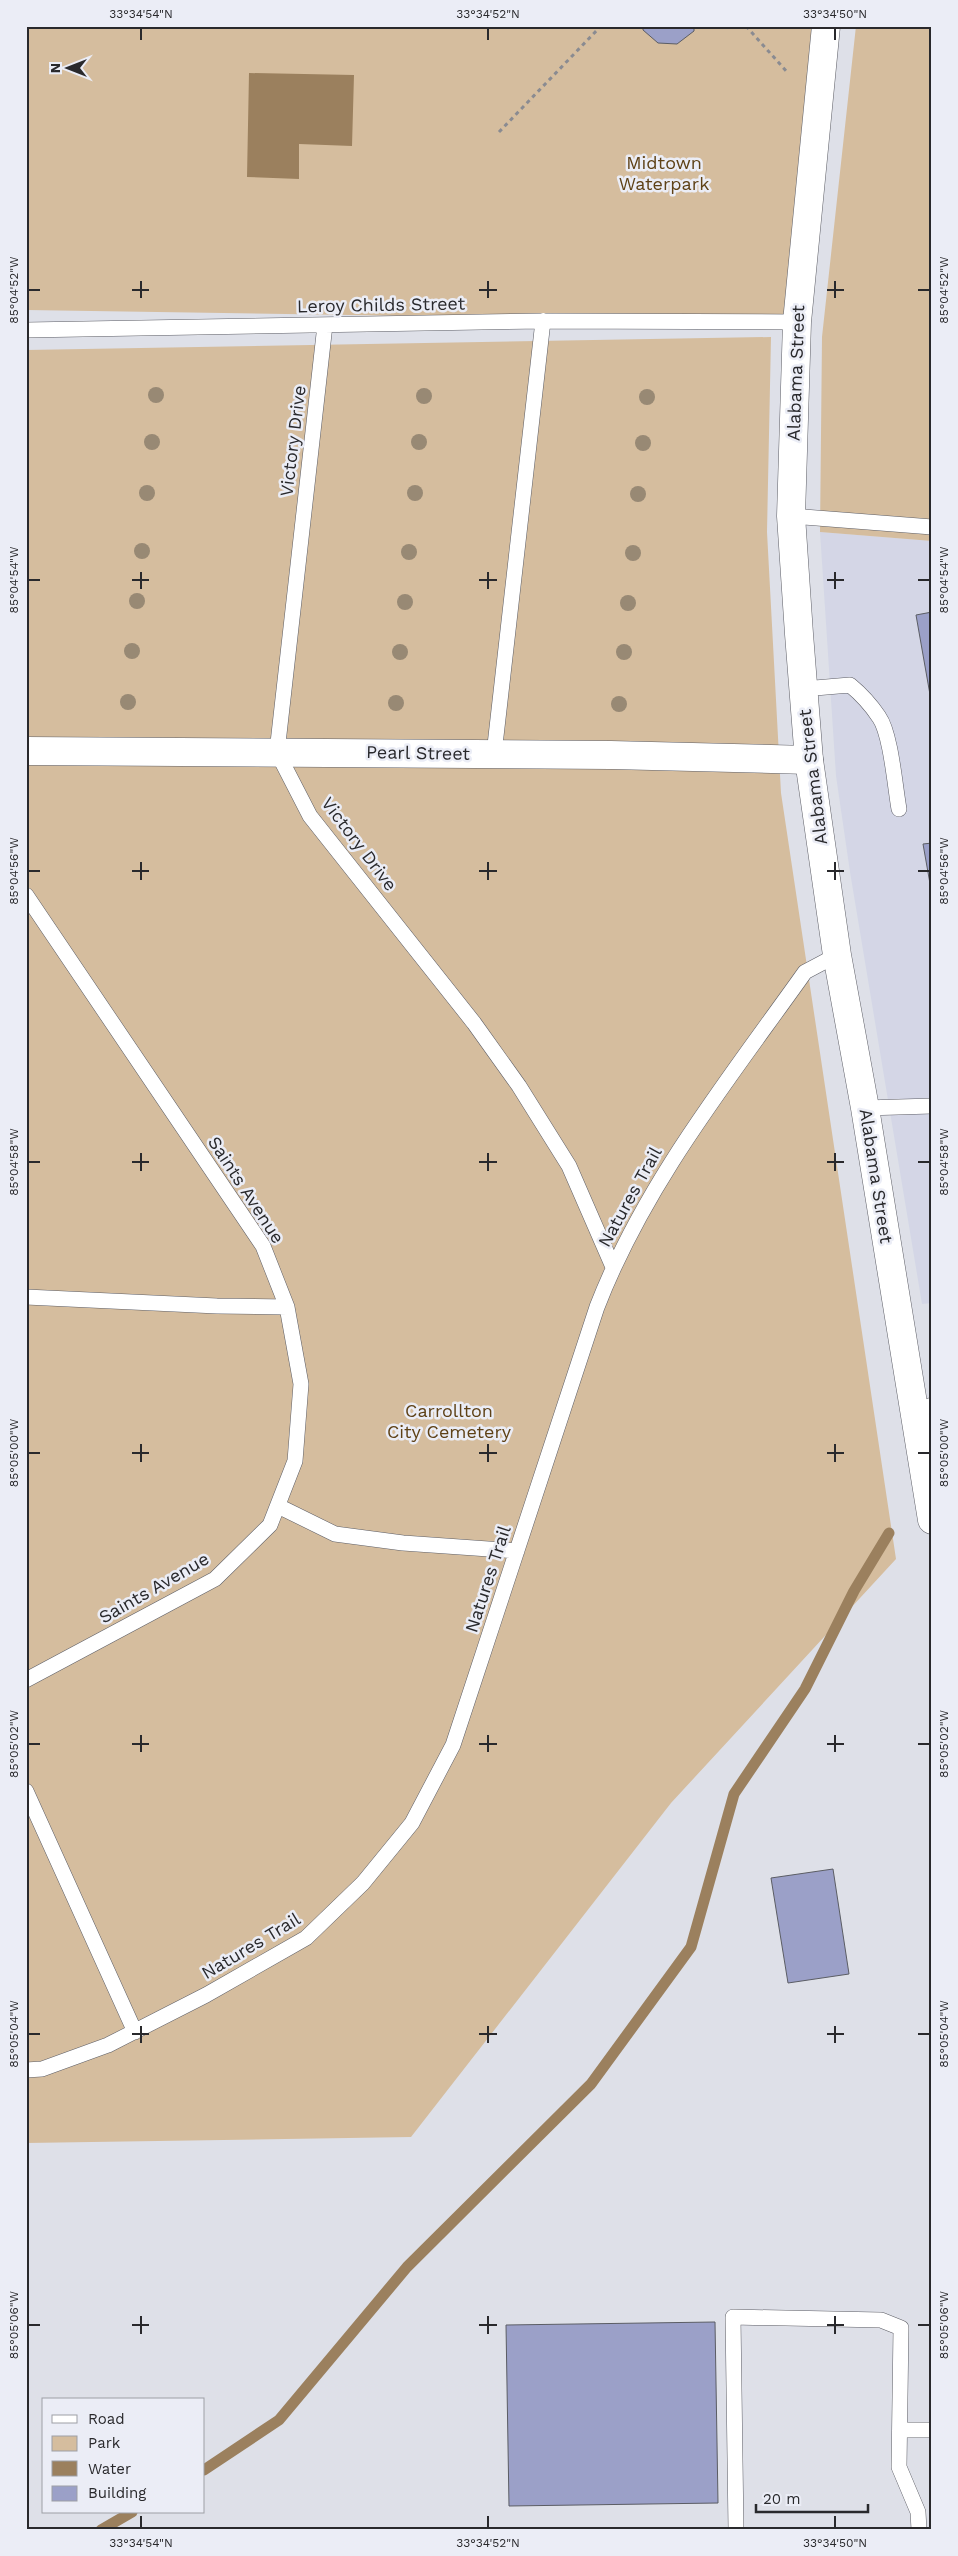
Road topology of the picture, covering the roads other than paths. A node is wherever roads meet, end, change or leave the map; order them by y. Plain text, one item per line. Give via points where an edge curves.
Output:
1 (826, 26) edge
2 (543, 321) junction
3 (797, 322) junction
4 (326, 325) junction
5 (26, 330) edge
6 (791, 516) junction
7 (932, 527) edge
8 (803, 689) junction
9 (26, 751) edge
10 (277, 752) junction
11 (494, 754) junction
12 (809, 760) junction
13 (899, 809) dead end
14 (26, 895) edge
15 (837, 955) junction
16 (932, 1106) edge
17 (865, 1108) junction
18 (613, 1267) junction
19 (26, 1297) edge
20 (287, 1306) junction
21 (923, 1408) edge
22 (278, 1506) junction
23 (932, 1520) edge
24 (517, 1551) junction
25 (26, 1680) edge
26 (26, 1791) edge
27 (135, 2032) junction
28 (26, 2070) edge
29 (900, 2430) junction
30 (932, 2430) edge
31 (736, 2530) edge
32 (919, 2530) edge

1 - 3 main road, Alabama Street
2 - 3 lane, Leroy Childs Street
2 - 4 lane, Leroy Childs Street
2 - 11 lane
3 - 6 main road, Alabama Street
4 - 5 lane, Leroy Childs Street
4 - 10 lane, Victory Drive
6 - 7 lane
6 - 8 main road, Alabama Street
8 - 12 main road, Alabama Street
8 - 13 lane via 850,685 881,718
9 - 10 main road, Pearl Street
10 - 11 main road, Pearl Street
10 - 18 lane, Victory Drive via 310,816 474,1023 519,1086 569,1166
11 - 12 main road, Pearl Street
12 - 15 main road, Alabama Street
14 - 20 lane, Saints Avenue via 263,1246
15 - 17 main road, Alabama Street
15 - 18 lane, Natures Trail via 805,972 673,1157
16 - 17 lane
17 - 21 main road, Alabama Street
18 - 24 lane, Natures Trail
19 - 20 lane
20 - 22 lane, Saints Avenue via 301,1384 296,1461
21 - 23 main road, Alabama Street
22 - 24 lane via 335,1534 403,1543
22 - 25 lane, Saints Avenue via 270,1525 215,1579
24 - 27 lane, Natures Trail via 453,1745 412,1823 363,1883 306,1938
26 - 27 lane
27 - 28 lane, Natures Trail via 42,2069
29 - 30 lane
29 - 31 lane via 901,2328 881,2320 733,2317
29 - 32 lane via 899,2467 918,2512

